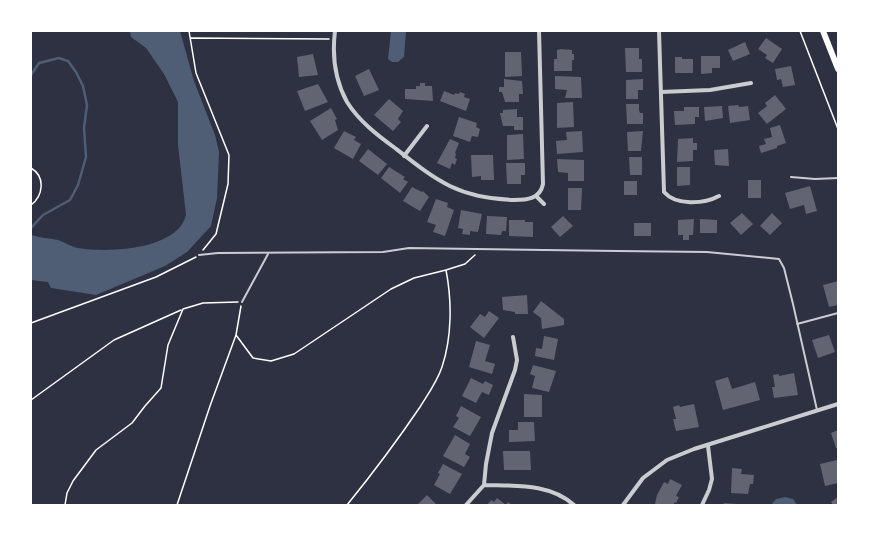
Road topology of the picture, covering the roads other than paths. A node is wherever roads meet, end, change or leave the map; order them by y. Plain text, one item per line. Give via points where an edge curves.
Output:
1 (335, 31) edge
2 (539, 31) edge
3 (660, 31) edge
4 (823, 31) edge
5 (838, 69) edge
6 (751, 83) dead end
7 (661, 92) junction
8 (427, 126) dead end
9 (404, 156) junction
10 (791, 177) dead end
11 (838, 178) edge
12 (536, 196) junction
13 (719, 196) dead end
14 (544, 204) dead end
15 (268, 254) junction
16 (199, 255) road end
17 (242, 302) road end
18 (838, 313) edge
19 (797, 324) junction
20 (513, 336) dead end
21 (838, 404) edge
22 (817, 411) junction
23 (708, 446) junction
24 (484, 485) junction
25 (466, 505) edge
26 (574, 505) edge
27 (623, 505) edge
28 (702, 505) edge

1 - 9 street via 334,64 347,101 353,111 376,134
2 - 12 street via 543,184
3 - 7 street
4 - 5 main road
6 - 7 street via 710,90
7 - 13 street via 664,192 670,198 681,202 708,200
8 - 9 street
9 - 12 street via 430,176 461,191 500,199 528,199
10 - 11 lane
12 - 14 street
15 - 16 lane
15 - 17 lane
15 - 19 lane via 477,248 707,252 779,259 784,268
18 - 19 lane
19 - 22 lane
20 - 24 street via 517,360 492,433
21 - 22 street
22 - 23 street
23 - 27 street via 662,463 643,478
23 - 28 street via 712,485
24 - 25 street
24 - 26 street via 538,488 560,494

